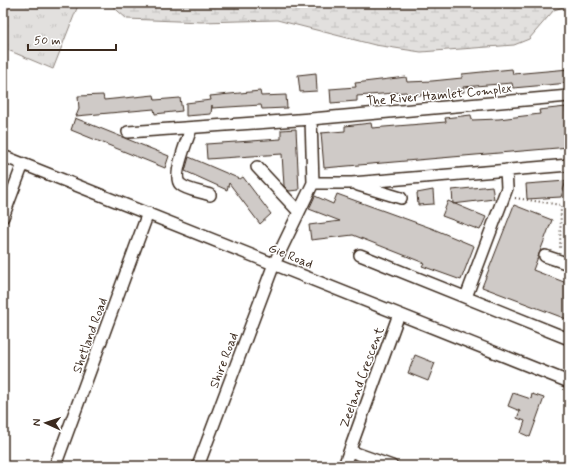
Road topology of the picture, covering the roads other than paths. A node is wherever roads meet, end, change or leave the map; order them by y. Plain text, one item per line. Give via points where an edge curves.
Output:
1 (569, 96) edge
2 (311, 119) junction
3 (191, 129) junction
4 (128, 132) dead end
5 (3, 156) edge
6 (23, 164) junction
7 (569, 165) edge
8 (258, 167) dead end
9 (506, 170) junction
10 (313, 183) junction
11 (352, 183) junction
12 (210, 195) dead end
13 (401, 198) dead end
14 (299, 212) junction
15 (148, 213) junction
16 (3, 217) edge
17 (360, 255) dead end
18 (545, 256) dead end
19 (564, 262) edge
20 (274, 264) junction
21 (466, 297) junction
22 (399, 314) junction
23 (569, 339) edge
24 (569, 382) edge
25 (350, 451) junction
26 (55, 466) edge
27 (198, 466) edge
28 (344, 466) edge
29 (392, 466) edge

1 - 2 street, The River Hamlet Complex
2 - 3 street, The River Hamlet Complex
2 - 10 street
3 - 4 street, The River Hamlet Complex
3 - 12 street via 180,162 178,179 180,184
5 - 6 street, Gie Road
6 - 15 street, Gie Road
6 - 16 street
7 - 9 street
8 - 14 street
9 - 11 street
9 - 21 street via 504,197
10 - 11 street
10 - 14 street
11 - 13 street
14 - 20 street
15 - 20 street, Gie Road
15 - 26 street, Shetland Road
17 - 21 street
18 - 19 street
20 - 22 street, Gie Road
20 - 27 street, Shire Road
21 - 23 street
22 - 24 street, Gie Road
22 - 25 street, Zeeland Crescent
25 - 28 street, Zeeland Crescent
25 - 29 street

